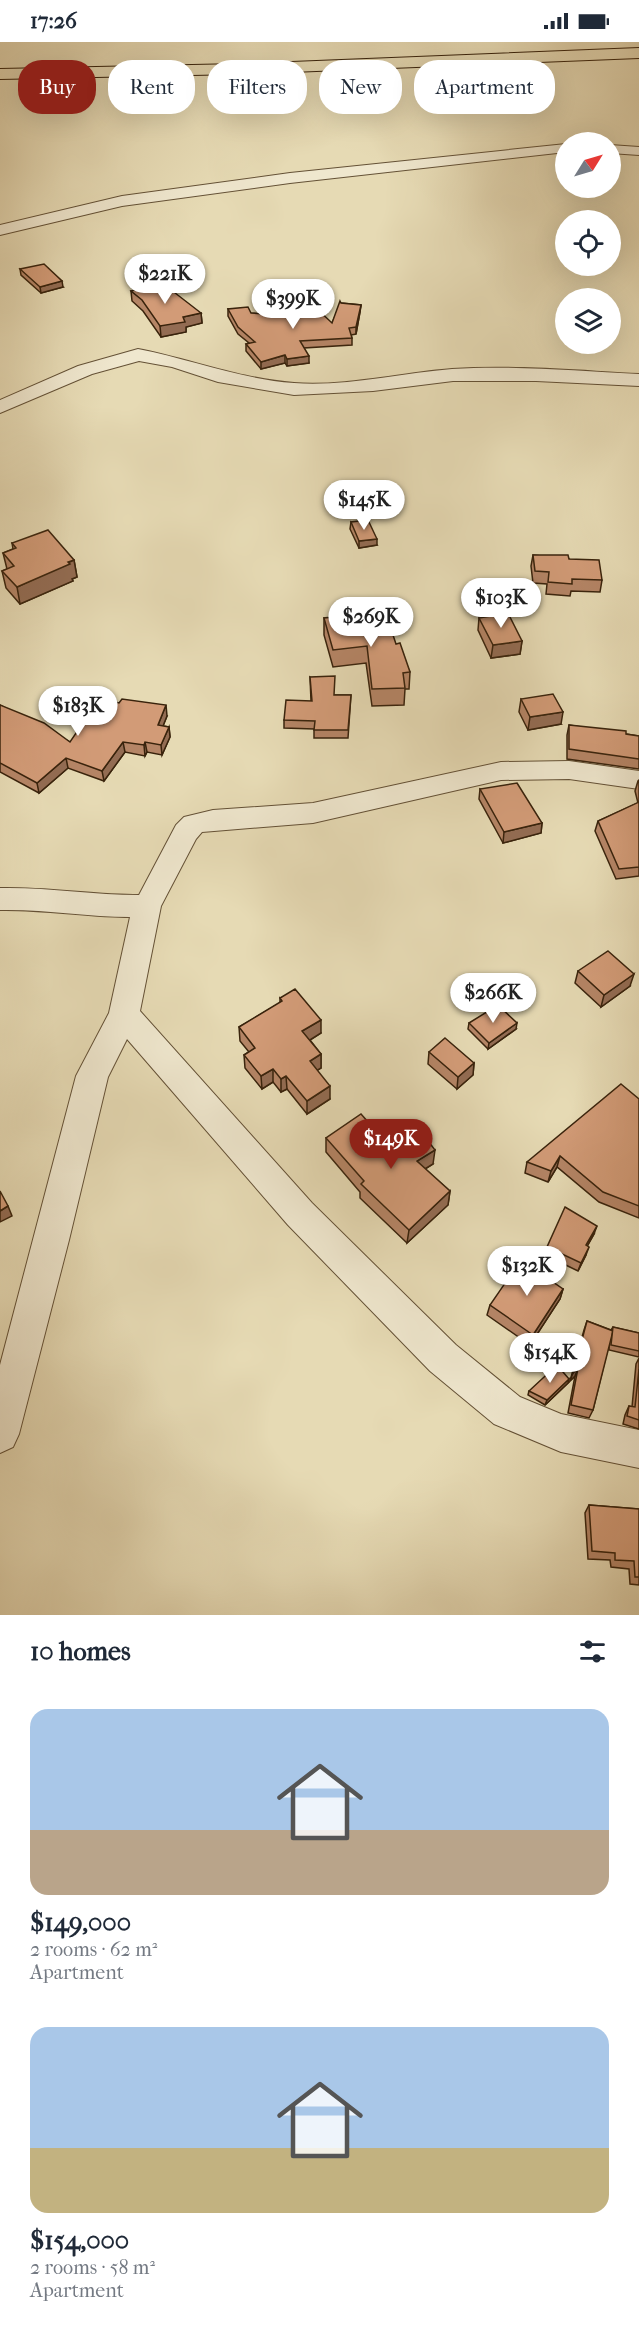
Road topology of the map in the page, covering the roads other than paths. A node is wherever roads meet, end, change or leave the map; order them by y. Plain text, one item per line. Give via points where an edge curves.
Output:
1 (635, 48) edge
2 (0, 69) edge
3 (0, 74) edge
4 (555, 149) edge
5 (621, 150) edge
6 (639, 151) edge
7 (0, 230) edge
8 (639, 380) edge
9 (0, 407) edge
10 (639, 780) edge
11 (0, 899) edge
12 (147, 906) junction
13 (124, 1014) junction
14 (0, 1434) edge
15 (639, 1449) edge

1 - 2 highway via 352,61
1 - 3 highway via 253,69
4 - 7 street via 122,201
5 - 6 street
8 - 9 street via 453,375 294,389 218,376 176,362 138,356 85,370
10 - 12 street via 569,770 501,771 313,813 194,824
11 - 12 street
12 - 13 street
13 - 14 street via 92,1076
13 - 15 street via 300,1214 443,1358 507,1411 561,1433

